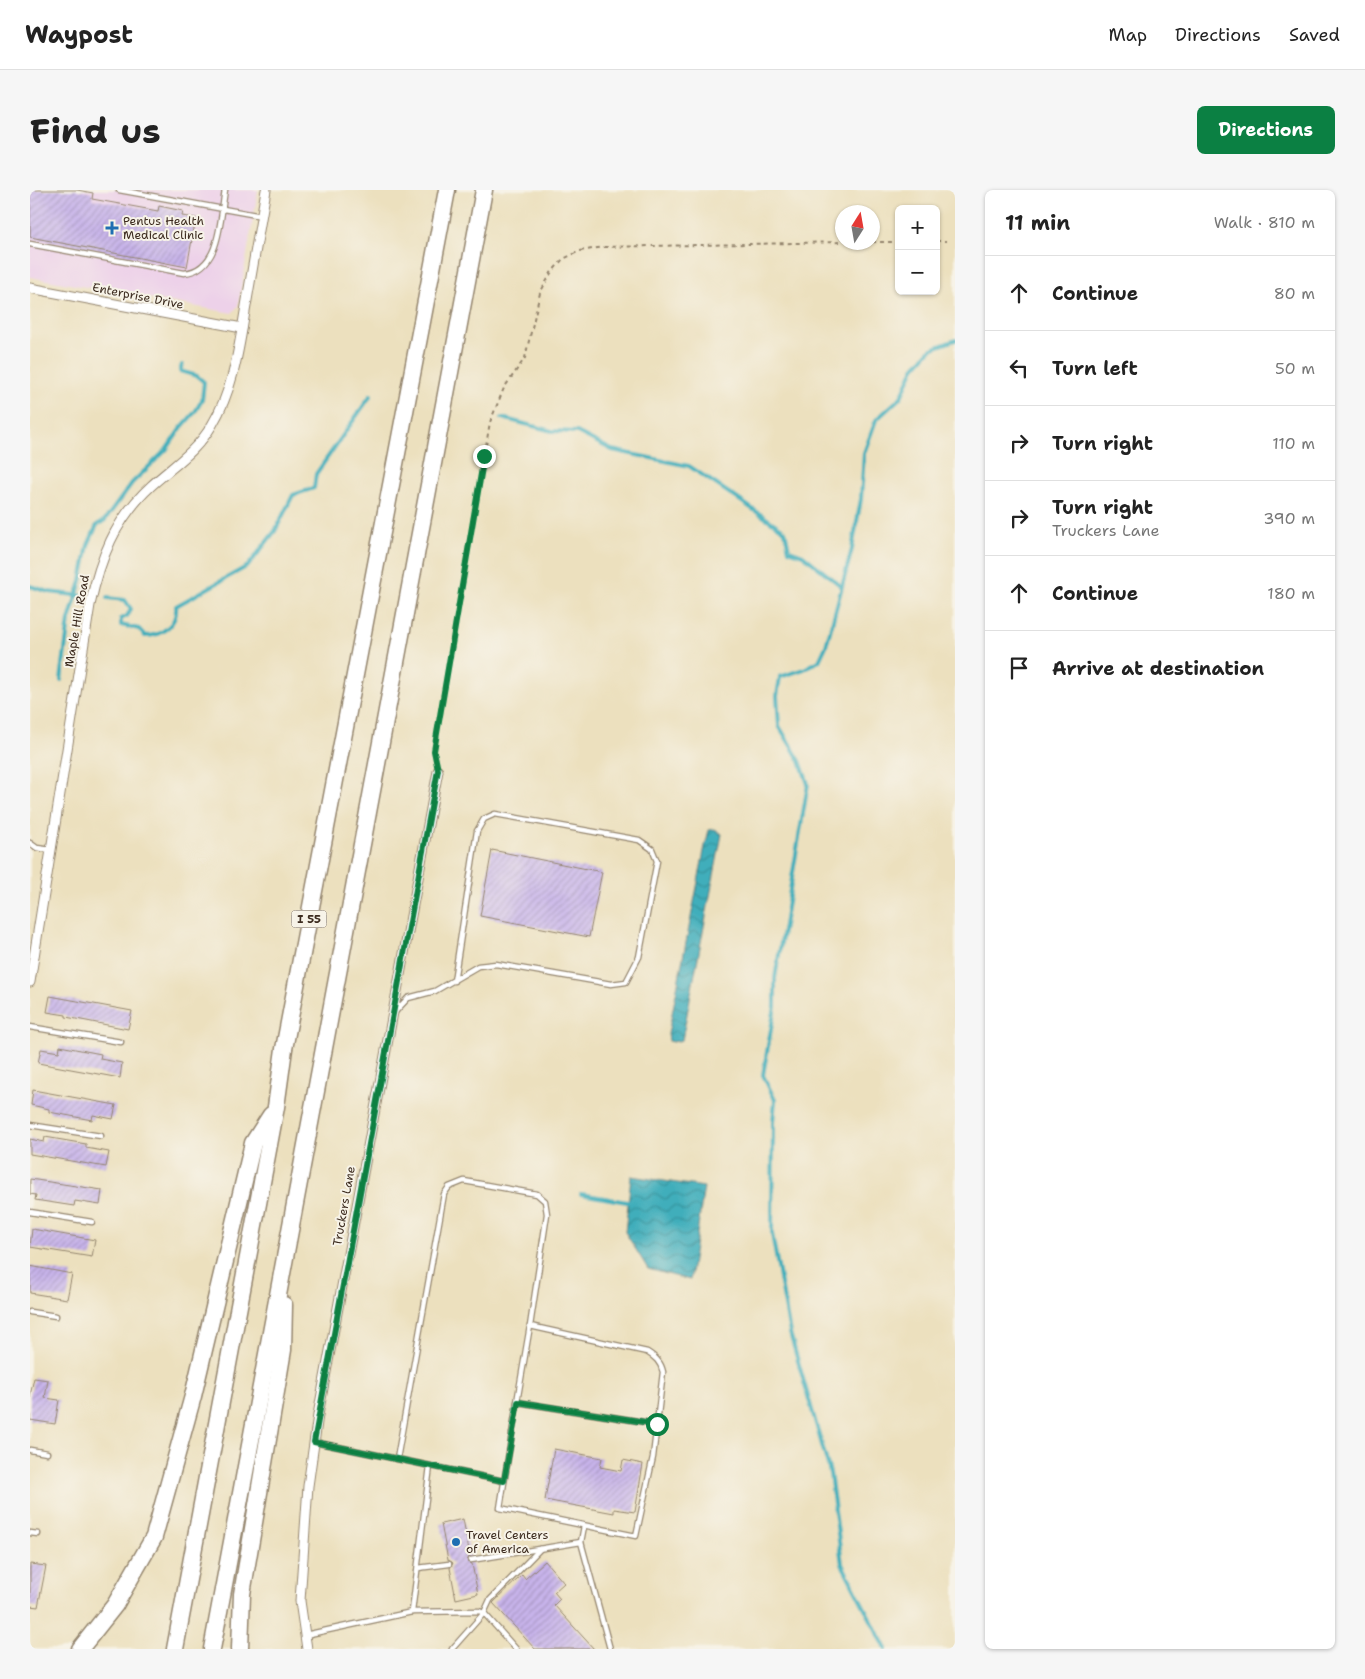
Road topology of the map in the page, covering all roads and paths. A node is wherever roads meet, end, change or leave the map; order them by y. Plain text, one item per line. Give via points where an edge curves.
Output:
1 (119, 190) edge
2 (225, 190) edge
3 (266, 190) edge
4 (447, 190) edge
5 (484, 190) edge
6 (222, 209) junction
7 (262, 216) junction
8 (940, 241) edge
9 (946, 241) dead end
10 (835, 242) edge
11 (880, 242) edge
12 (895, 242) edge
13 (30, 244) edge
14 (30, 288) edge
15 (242, 328) junction
16 (438, 770) joint
17 (30, 843) edge
18 (52, 850) junction
19 (454, 981) junction
20 (30, 982) edge
21 (392, 1015) junction
22 (30, 1027) edge
23 (121, 1042) dead end
24 (276, 1107) junction
25 (30, 1125) edge
26 (101, 1136) dead end
27 (30, 1212) edge
28 (92, 1222) dead end
29 (286, 1254) junction
30 (30, 1312) edge
31 (56, 1316) dead end
32 (530, 1326) junction
33 (518, 1402) junction
34 (657, 1424) junction
35 (314, 1442) junction
36 (30, 1450) edge
37 (47, 1453) dead end
38 (397, 1460) junction
39 (430, 1466) junction
40 (504, 1481) junction
41 (584, 1526) junction
42 (30, 1532) edge
43 (38, 1534) dead end
44 (582, 1542) junction
45 (540, 1549) junction
46 (471, 1560) dead end
47 (449, 1564) dead end
48 (418, 1568) junction
49 (412, 1612) junction
50 (484, 1613) junction
51 (304, 1635) junction
52 (80, 1649) edge
53 (175, 1649) edge
54 (212, 1649) edge
55 (240, 1649) edge
56 (307, 1649) edge
57 (452, 1649) edge
58 (516, 1649) edge
59 (610, 1649) edge

1 - 6 lane
2 - 6 lane
3 - 7 street, Maple Hill Road
4 - 24 highway, I 55 via 284,1049
5 - 29 highway
6 - 7 lane
6 - 13 lane via 212,256 204,267 194,272 184,273
7 - 15 street, Maple Hill Road
8 - 9 path
10 - 16 path via 604,247 580,251 563,259 551,273 540,294 525,358 504,388 490,422 434,751
11 - 12 path
14 - 15 street, Enterprise Drive
15 - 18 street, Maple Hill Road via 233,374 212,426 193,451 151,486 129,510 103,555 90,605
16 - 21 street, Truckers Lane
17 - 18 lane via 37,848
18 - 20 street, Maple Hill Road
19 - 19 lane via 478,966 496,964 611,984 626,982 639,957 657,861 652,848 639,840 495,814 484,819 478,832
19 - 21 lane via 435,991 408,998
21 - 35 street, Truckers Lane
22 - 23 lane
24 - 52 highway via 253,1143 193,1396 154,1537 115,1605
24 - 53 highway, I 55
25 - 26 lane
27 - 28 lane
29 - 54 highway
29 - 55 highway via 283,1350 242,1594
30 - 31 lane
32 - 33 lane
32 - 34 lane via 647,1352 659,1360 663,1372
32 - 38 lane via 547,1214 545,1201 537,1194 457,1182 444,1194
33 - 34 lane
33 - 40 lane
34 - 41 lane via 651,1470 636,1536
35 - 38 lane
35 - 51 street, Truckers Lane via 300,1601
36 - 37 lane
38 - 39 lane
39 - 40 lane
39 - 48 lane
40 - 41 lane via 500,1508
41 - 44 lane
42 - 43 lane
44 - 45 lane
44 - 59 lane
45 - 46 lane
45 - 50 lane via 490,1600
47 - 48 lane
48 - 49 lane
49 - 50 lane via 473,1610
49 - 51 lane
50 - 57 lane
50 - 58 lane
51 - 56 street, Truckers Lane

